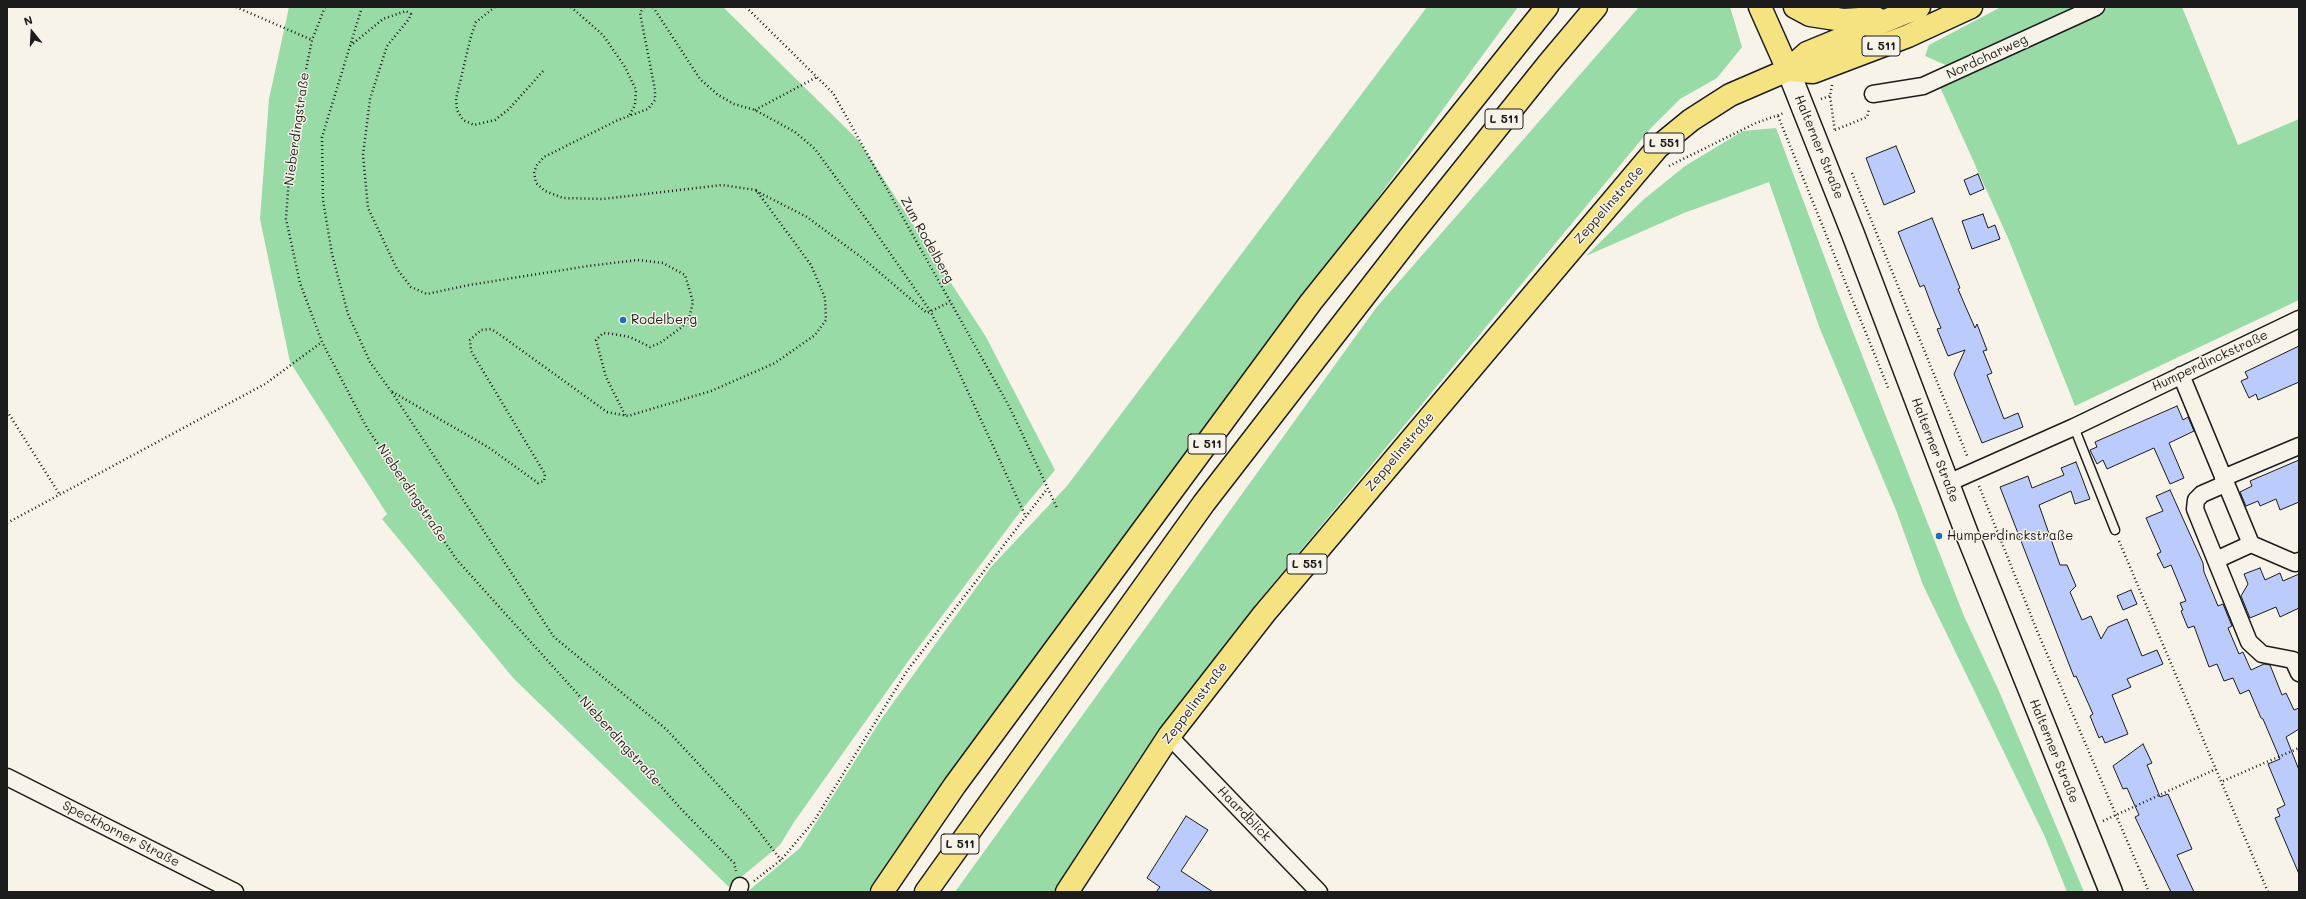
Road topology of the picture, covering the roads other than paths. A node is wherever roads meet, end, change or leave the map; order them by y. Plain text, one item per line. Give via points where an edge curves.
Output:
1 (1547, 7) edge
2 (1596, 7) edge
3 (1760, 7) edge
4 (1795, 7) edge
5 (1919, 7) edge
6 (1970, 7) edge
7 (2096, 7) edge
8 (1894, 18) junction
9 (1788, 70) junction
10 (1873, 94) road end
11 (2299, 319) edge
12 (2181, 375) junction
13 (2074, 427) junction
14 (2299, 446) edge
15 (2224, 481) junction
16 (1948, 483) junction
17 (2115, 530) road end
18 (2251, 544) junction
19 (2216, 560) junction
20 (2299, 561) edge
21 (2297, 664) edge
22 (1169, 736) junction
23 (7, 777) edge
24 (234, 892) edge
25 (882, 892) edge
26 (926, 892) edge
27 (1067, 892) edge
28 (1319, 892) edge
29 (2111, 892) edge

1 - 25 main road, L 511 via 1312,302 955,785
2 - 26 main road, L 511 via 1418,227 1204,502
3 - 9 main road, Halterner Straße
4 - 8 main road, L 511 via 1810,15 1843,20
5 - 8 main road, L 511
6 - 9 main road, L 511 via 1908,36 1813,72
7 - 10 street, Nordcharweg via 1923,86
8 - 9 main road, L 511 via 1807,53
9 - 16 main road, Halterner Straße
9 - 22 main road, Zeppelinstraße / L 551 via 1730,95 1691,120 1658,147 1264,614
11 - 12 street, Humperdinckstraße
12 - 13 street, Humperdinckstraße
12 - 15 street
13 - 16 street, Humperdinckstraße
13 - 17 lane
14 - 15 street
15 - 18 street
15 - 19 street via 2202,494 2196,500 2195,509
16 - 29 main road, Halterner Straße
18 - 19 street
18 - 20 street via 2295,563
19 - 21 street via 2249,642 2262,654
22 - 27 main road, Zeppelinstraße / L 551
22 - 28 street, Haardblick
23 - 24 street, Speckhorner Straße

